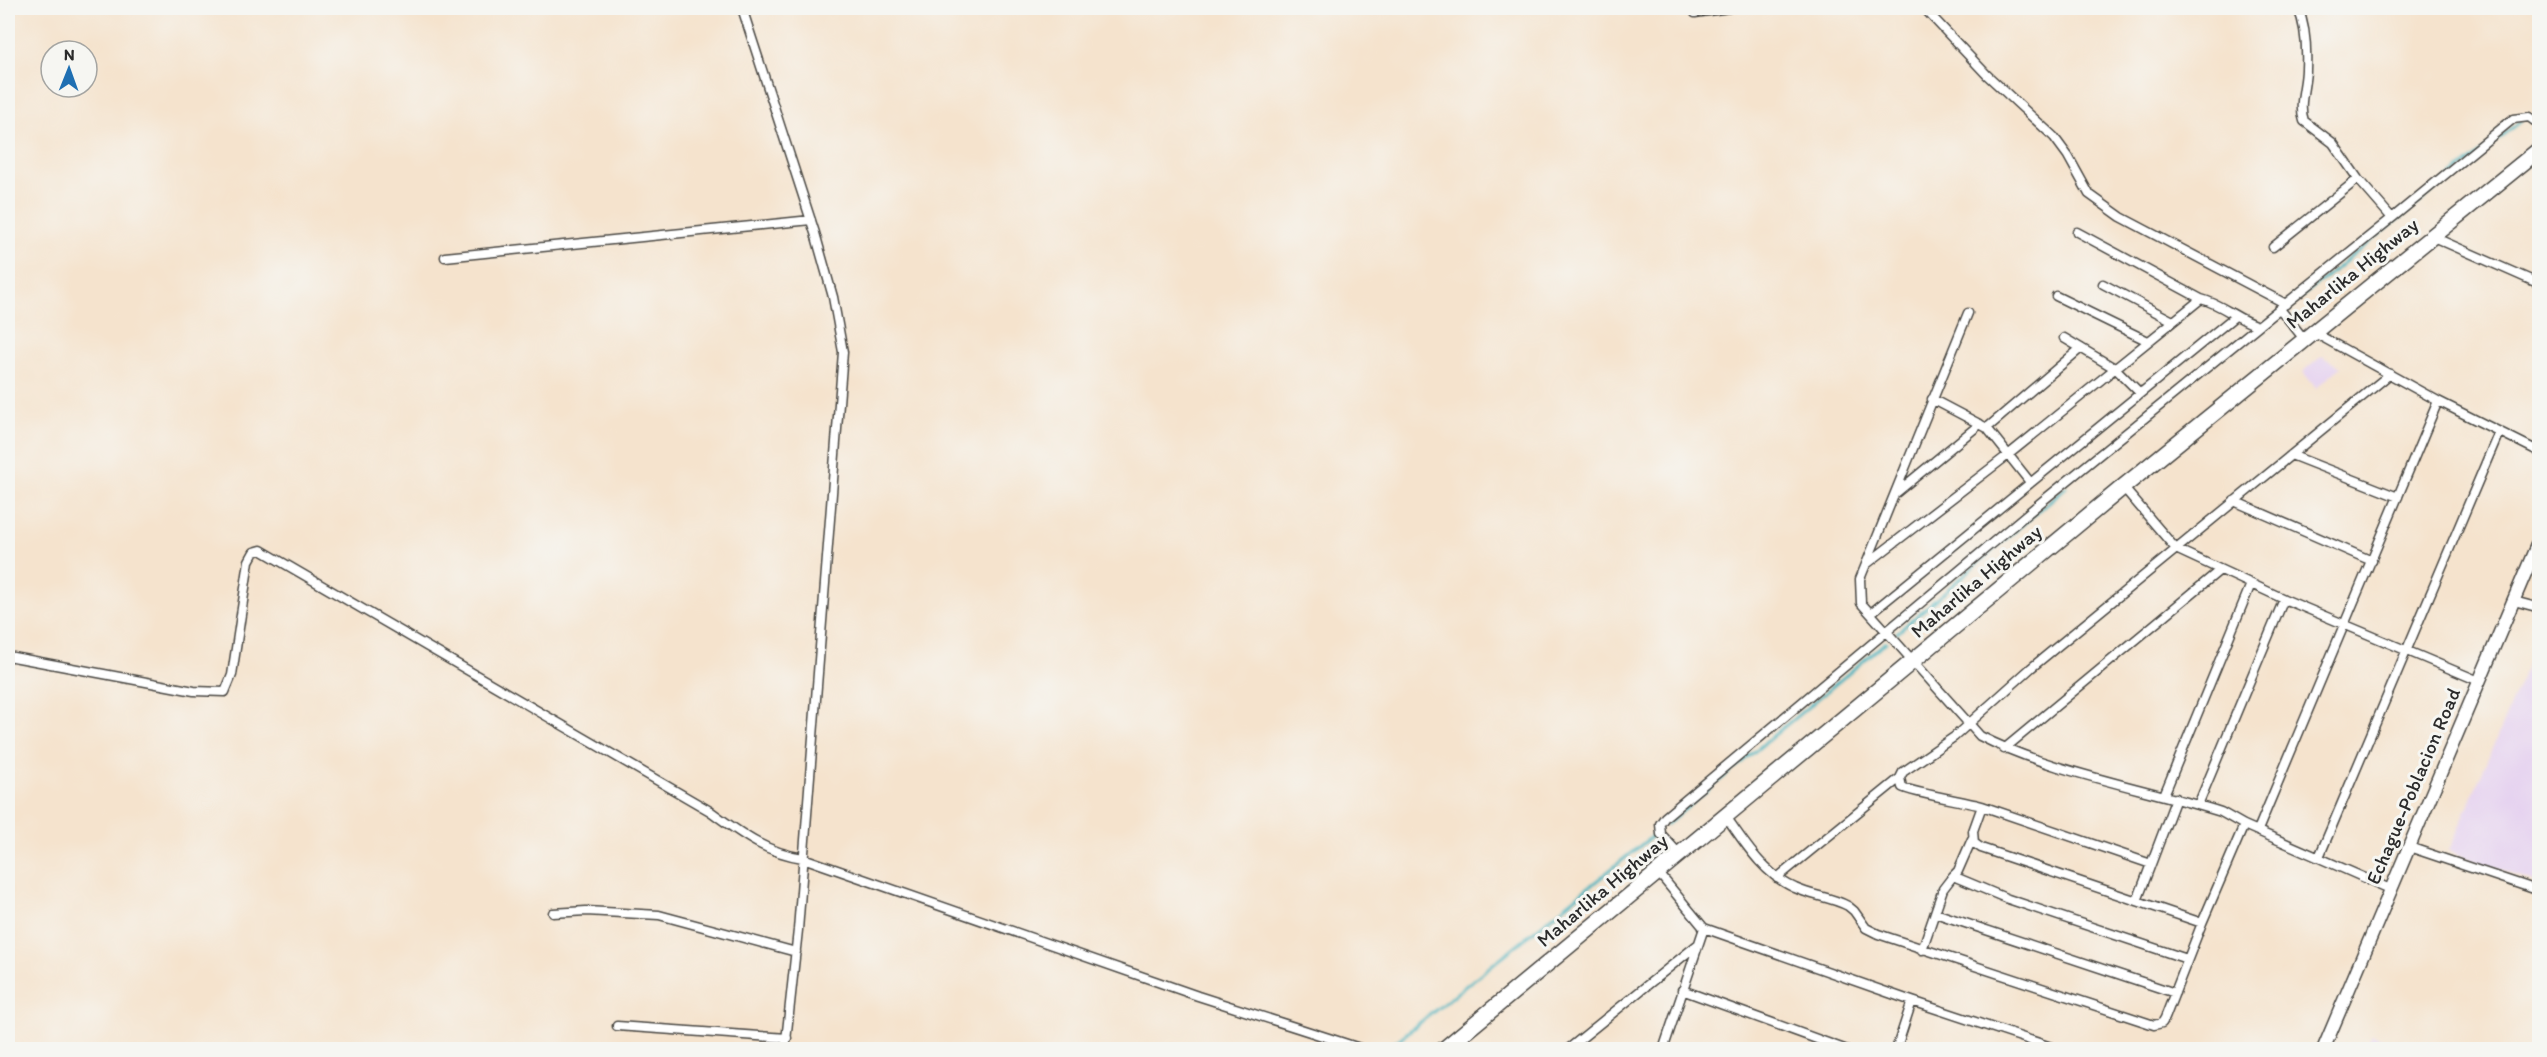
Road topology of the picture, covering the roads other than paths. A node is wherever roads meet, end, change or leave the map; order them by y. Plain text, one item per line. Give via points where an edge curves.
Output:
1 (742, 8) edge
2 (1729, 8) edge
3 (1924, 8) edge
4 (2298, 8) edge
5 (1695, 13) dead end
6 (2540, 125) edge
7 (2540, 149) edge
8 (2358, 179) junction
9 (2392, 218) junction
10 (811, 220) junction
11 (2077, 232) dead end
12 (2431, 236) junction
13 (2274, 247) dead end
14 (445, 257) dead end
15 (2103, 284) dead end
16 (2540, 284) edge
17 (2056, 296) dead end
18 (2201, 299) junction
19 (2283, 306) junction
20 (1968, 313) dead end
21 (2234, 317) junction
22 (2173, 321) junction
23 (2258, 326) junction
24 (2309, 335) junction
25 (2064, 338) dead end
26 (2148, 342) junction
27 (2081, 348) junction
28 (2116, 369) junction
29 (2390, 374) junction
30 (2140, 393) junction
31 (1932, 399) junction
32 (2438, 401) junction
33 (1983, 426) junction
34 (2499, 432) junction
35 (2540, 452) edge
36 (2008, 455) junction
37 (2291, 455) junction
38 (2031, 482) junction
39 (2123, 487) junction
40 (1895, 493) junction
41 (2398, 497) junction
42 (2234, 501) junction
43 (2540, 538) edge
44 (2176, 549) junction
45 (2372, 561) junction
46 (1867, 564) junction
47 (2220, 570) junction
48 (2251, 584) junction
49 (2284, 599) junction
50 (2514, 601) junction
51 (2540, 608) edge
52 (1871, 613) junction
53 (2343, 624) junction
54 (1887, 632) junction
55 (2406, 650) junction
56 (8, 656) edge
57 (1914, 660) junction
58 (2479, 681) junction
59 (1967, 725) junction
60 (2004, 748) junction
61 (1900, 778) junction
62 (2164, 795) junction
63 (2176, 798) junction
64 (2198, 805) junction
65 (1982, 806) junction
66 (1725, 815) junction
67 (2244, 825) junction
68 (2258, 830) junction
69 (1972, 839) junction
70 (2409, 847) junction
71 (1679, 854) junction
72 (2319, 857) junction
73 (803, 858) junction
74 (2151, 864) junction
75 (1657, 871) junction
76 (1953, 876) junction
77 (1777, 878) junction
78 (2390, 889) junction
79 (2540, 891) edge
80 (2137, 901) junction
81 (553, 913) dead end
82 (1935, 913) junction
83 (2202, 923) junction
84 (1704, 928) junction
85 (1697, 945) junction
86 (1922, 950) junction
87 (796, 952) junction
88 (2187, 959) junction
89 (1682, 990) junction
90 (2175, 993) junction
91 (1912, 1001) junction
92 (617, 1026) dead end
93 (787, 1038) junction
94 (785, 1050) edge
95 (1366, 1050) edge
96 (1443, 1050) edge
97 (1567, 1050) edge
98 (1663, 1050) edge
99 (1847, 1050) edge
100 (1896, 1050) edge
101 (2060, 1050) edge
102 (2323, 1050) edge

1 - 10 street
2 - 5 street
3 - 19 street via 1987,75 2054,137 2089,194 2121,217
4 - 8 street via 2306,36 2301,106 2304,121 2333,143
6 - 9 street via 2529,117 2513,119
7 - 12 highway, Maharlika Highway
8 - 9 street
8 - 13 street
9 - 19 street
10 - 14 street
10 - 73 street via 840,331 843,371
11 - 18 street
12 - 16 street
12 - 24 highway, Maharlika Highway
15 - 22 street
17 - 26 street
18 - 21 street
18 - 22 street
19 - 23 street
19 - 24 street
20 - 31 street
21 - 23 street
21 - 30 street
22 - 26 street
23 - 54 street
24 - 29 street
24 - 39 highway, Maharlika Highway
25 - 27 street
26 - 28 street
27 - 28 street
27 - 33 street
28 - 30 street
28 - 36 street
29 - 32 street
29 - 37 street
30 - 38 street
31 - 33 street
31 - 40 street
32 - 34 street
32 - 41 street
33 - 36 street
33 - 40 street
34 - 35 street
34 - 55 street
36 - 38 street
36 - 46 street
37 - 41 street
37 - 42 street
38 - 52 street
39 - 44 street
39 - 57 highway, Maharlika Highway
40 - 46 street
41 - 45 street
42 - 44 street
42 - 45 street
43 - 50 main road, Echague-Poblacion Road
44 - 47 street
44 - 59 street
45 - 53 street
46 - 52 street via 1859,593 1861,603
47 - 48 street
47 - 60 street
48 - 49 street
48 - 62 street
49 - 53 street
49 - 64 street
50 - 51 street
50 - 58 main road, Echague-Poblacion Road
52 - 54 street
53 - 55 street
53 - 68 street
54 - 57 street
54 - 71 street via 1665,817 1660,829
55 - 58 street
55 - 72 street
56 - 73 street via 194,691 225,692 232,675 249,561 254,552 261,550 710,811 749,839 778,854
57 - 59 street
57 - 66 highway, Maharlika Highway
58 - 70 main road, Echague-Poblacion Road
59 - 60 street
59 - 61 street
60 - 62 street
61 - 65 street via 1902,787 1908,791
61 - 77 street
62 - 63 street
63 - 64 street
63 - 74 street
64 - 67 street
65 - 69 street
65 - 74 street
66 - 71 highway, Maharlika Highway
66 - 77 street via 1763,866
67 - 68 street
67 - 83 street
68 - 72 street
69 - 76 street
69 - 80 street via 1981,848
70 - 78 main road, Echague-Poblacion Road
70 - 79 street
71 - 75 highway, Maharlika Highway
72 - 78 street
73 - 87 street
73 - 95 street via 1198,996
74 - 80 street
75 - 84 street
75 - 96 highway, Maharlika Highway
76 - 82 street
76 - 88 street via 2008,899
77 - 86 street via 1796,889 1842,903 1854,910 1866,928
78 - 102 main road, Echague-Poblacion Road
80 - 83 street
81 - 87 street via 659,915
82 - 86 street
82 - 90 street
83 - 88 street
84 - 85 street
84 - 91 street
85 - 89 street
85 - 97 street
86 - 90 street via 2154,1025 2162,1023
87 - 93 street
88 - 90 street
89 - 98 street
89 - 99 street
91 - 100 street
91 - 101 street
92 - 93 street
93 - 94 street

